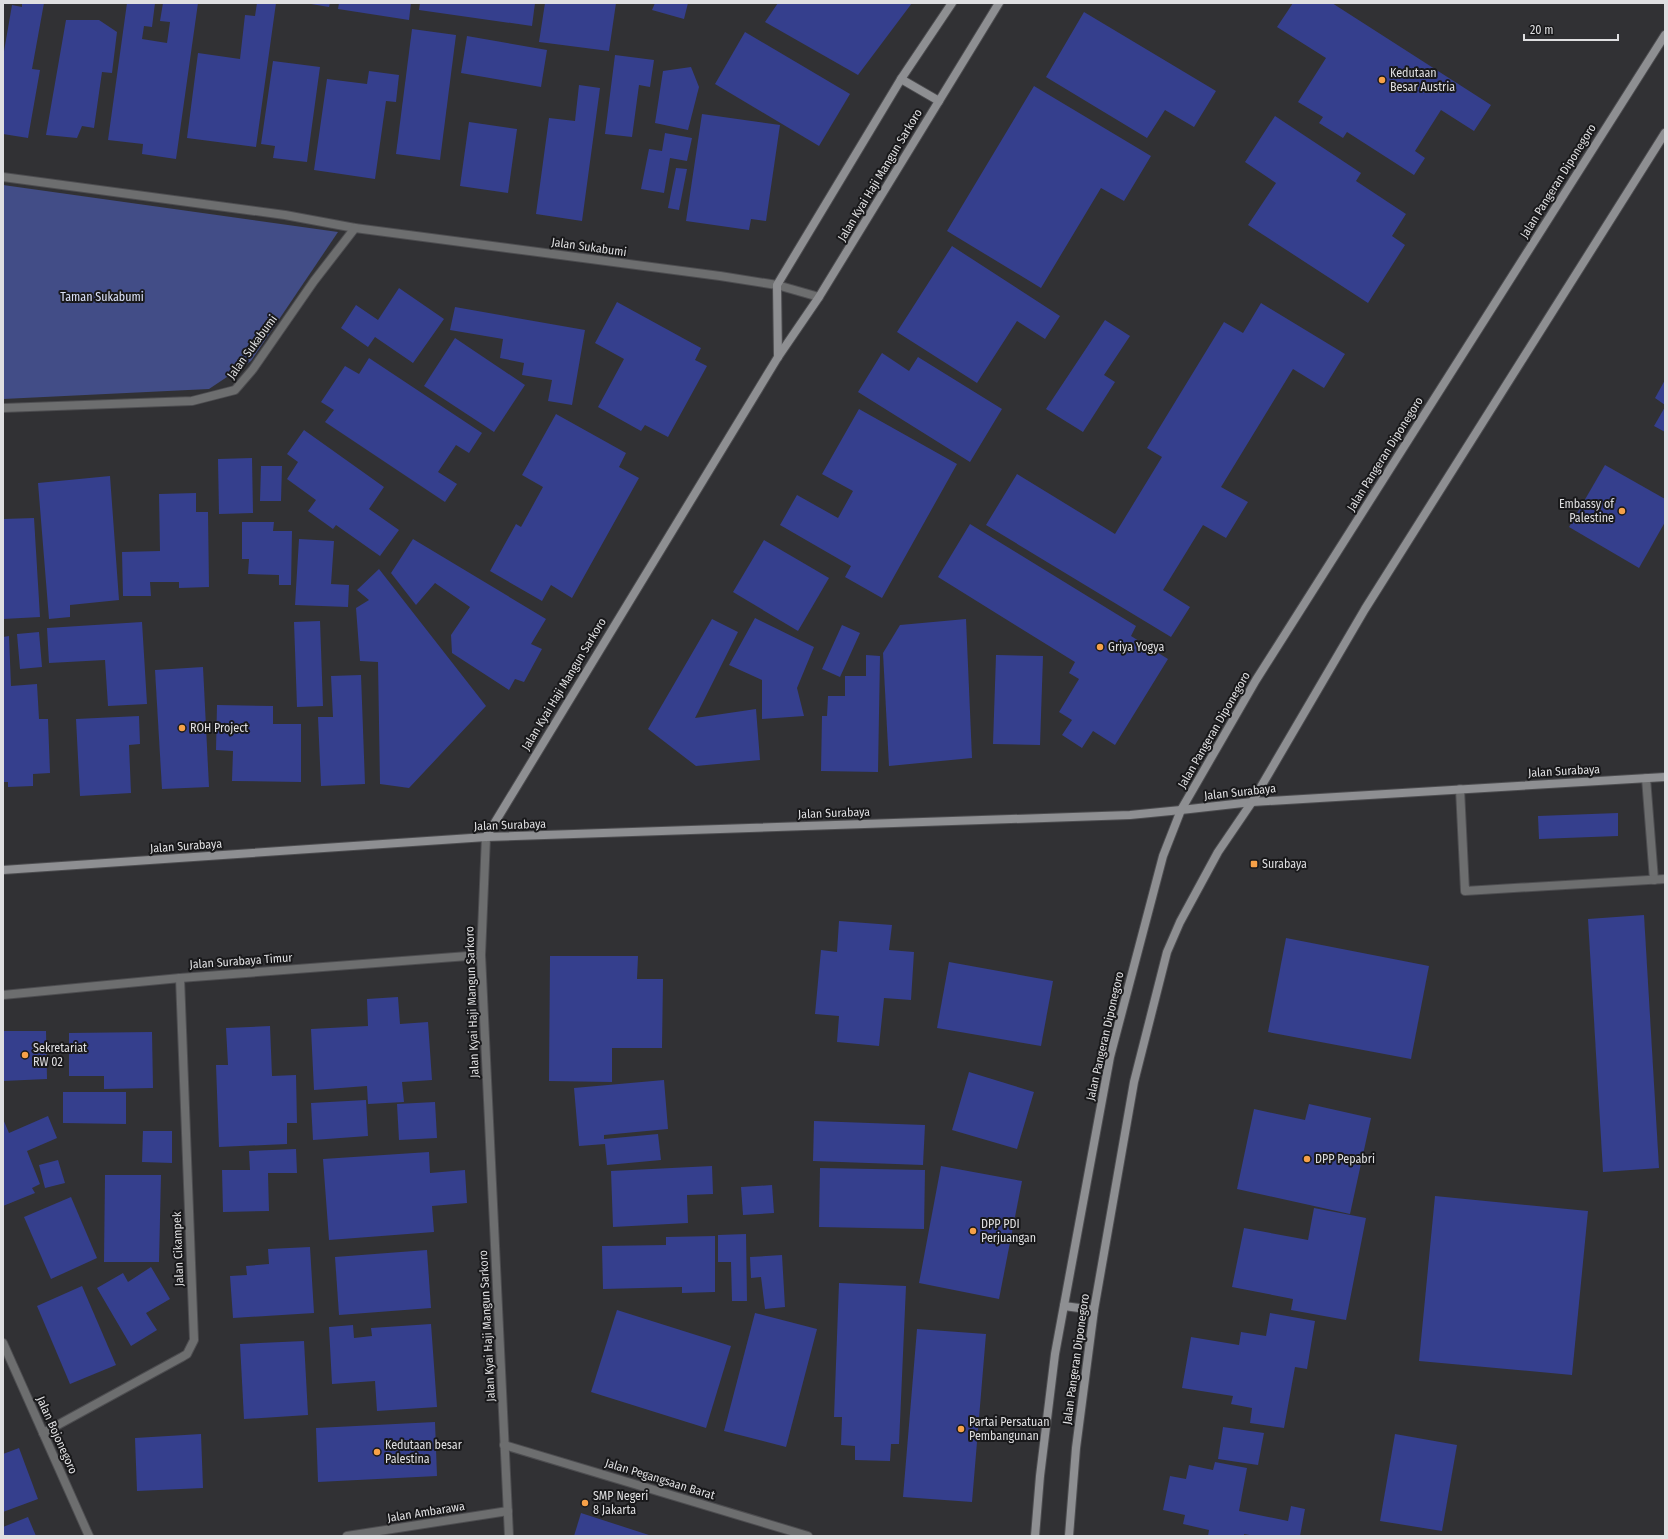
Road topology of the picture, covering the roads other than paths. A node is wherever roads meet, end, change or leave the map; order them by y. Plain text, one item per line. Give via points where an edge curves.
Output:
1 (952, 3) edge
2 (999, 3) edge
3 (1665, 35) edge
4 (901, 79) junction
5 (939, 101) junction
6 (1665, 133) edge
7 (3, 177) edge
8 (355, 228) junction
9 (777, 285) junction
10 (819, 297) junction
11 (778, 357) junction
12 (3, 408) edge
13 (1665, 777) edge
14 (1646, 778) junction
15 (1460, 789) junction
16 (1252, 802) junction
17 (1180, 810) junction
18 (486, 837) junction
19 (3, 870) edge
20 (1665, 879) edge
21 (1654, 880) junction
22 (481, 955) junction
23 (180, 978) junction
24 (3, 995) edge
25 (1064, 1306) junction
26 (1094, 1310) junction
27 (3, 1343) edge
28 (43, 1433) junction
29 (504, 1444) junction
30 (508, 1511) junction
31 (89, 1536) edge
32 (348, 1536) edge
33 (509, 1536) edge
34 (808, 1536) edge
35 (1035, 1536) edge
36 (1069, 1536) edge

1 - 4 main road
2 - 5 main road, Jalan Kyai Haji Mangun Sarkoro
3 - 17 main road, Jalan Pangeran Diponegoro via 1256,680
4 - 5 main road
4 - 9 main road
5 - 10 main road, Jalan Kyai Haji Mangun Sarkoro
6 - 16 main road, Jalan Pangeran Diponegoro via 1365,609
7 - 8 street, Jalan Sukabumi
8 - 9 street, Jalan Sukabumi
8 - 12 street, Jalan Sukabumi via 236,390 192,401
9 - 10 street, Jalan Sukabumi
9 - 11 main road
10 - 11 main road, Jalan Kyai Haji Mangun Sarkoro
11 - 18 main road, Jalan Kyai Haji Mangun Sarkoro
13 - 14 main road, Jalan Surabaya
14 - 15 main road, Jalan Surabaya
14 - 21 street
15 - 16 main road, Jalan Surabaya
15 - 21 street via 1465,891
16 - 17 main road, Jalan Surabaya
16 - 26 main road, Jalan Pangeran Diponegoro via 1218,852 1180,922 1167,952 1134,1082
17 - 18 main road, Jalan Surabaya via 1130,815
17 - 25 main road, Jalan Pangeran Diponegoro via 1163,856 1110,1057
18 - 19 main road, Jalan Surabaya
18 - 22 street, Jalan Kyai Haji Mangun Sarkoro
20 - 21 street
22 - 23 street, Jalan Surabaya Timur
22 - 29 street, Jalan Kyai Haji Mangun Sarkoro
23 - 24 street, Jalan Surabaya Timur
23 - 28 street, Jalan Cikampek via 194,1340 187,1354
25 - 26 main road
25 - 35 main road, Jalan Pangeran Diponegoro via 1050,1392
26 - 36 main road, Jalan Pangeran Diponegoro via 1076,1448
27 - 28 street, Jalan Bojonegoro
28 - 31 street, Jalan Bojonegoro
29 - 30 street, Jalan Kyai Haji Mangun Sarkoro
29 - 34 street, Jalan Pegangsaan Barat
30 - 32 street, Jalan Ambarawa
30 - 33 street, Jalan Kyai Haji Mangun Sarkoro

